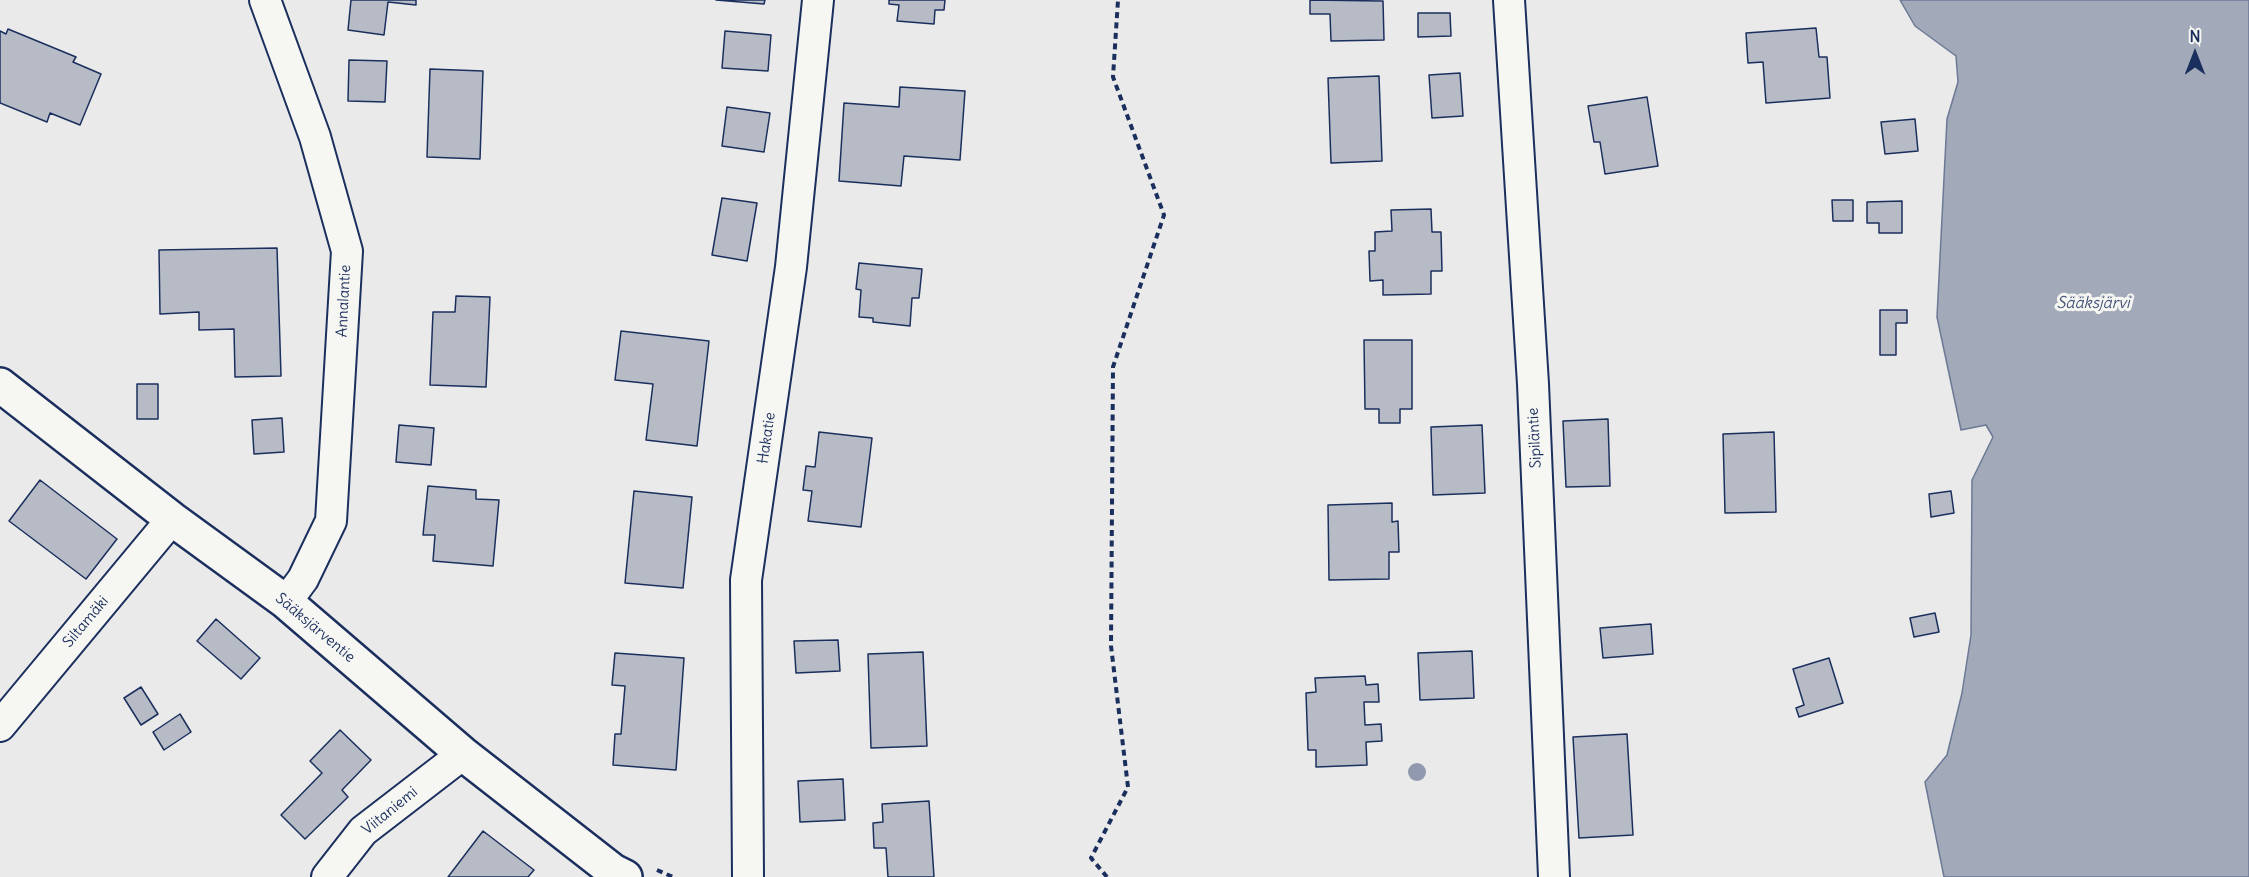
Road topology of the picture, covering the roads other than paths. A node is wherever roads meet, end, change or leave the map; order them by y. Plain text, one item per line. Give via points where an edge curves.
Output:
1 (265, 0) edge
2 (818, 0) edge
3 (1509, 0) edge
4 (0, 385) edge
5 (172, 519) junction
6 (286, 602) junction
7 (0, 726) edge
8 (463, 754) junction
9 (327, 877) edge
10 (625, 877) edge
11 (747, 877) edge
12 (1554, 877) edge

1 - 6 street, Annalantie via 315,137 347,252 331,520 303,579
2 - 11 street, Hakatie via 791,267 746,580
3 - 12 street, Sipiläntie via 1533,384
4 - 5 street, Sääksjärventie
5 - 6 street, Sääksjärventie
5 - 7 street, Siltamäki
6 - 8 street, Sääksjärventie
8 - 9 street, Viitaniemi via 363,831
8 - 10 street, Sääksjärventie

